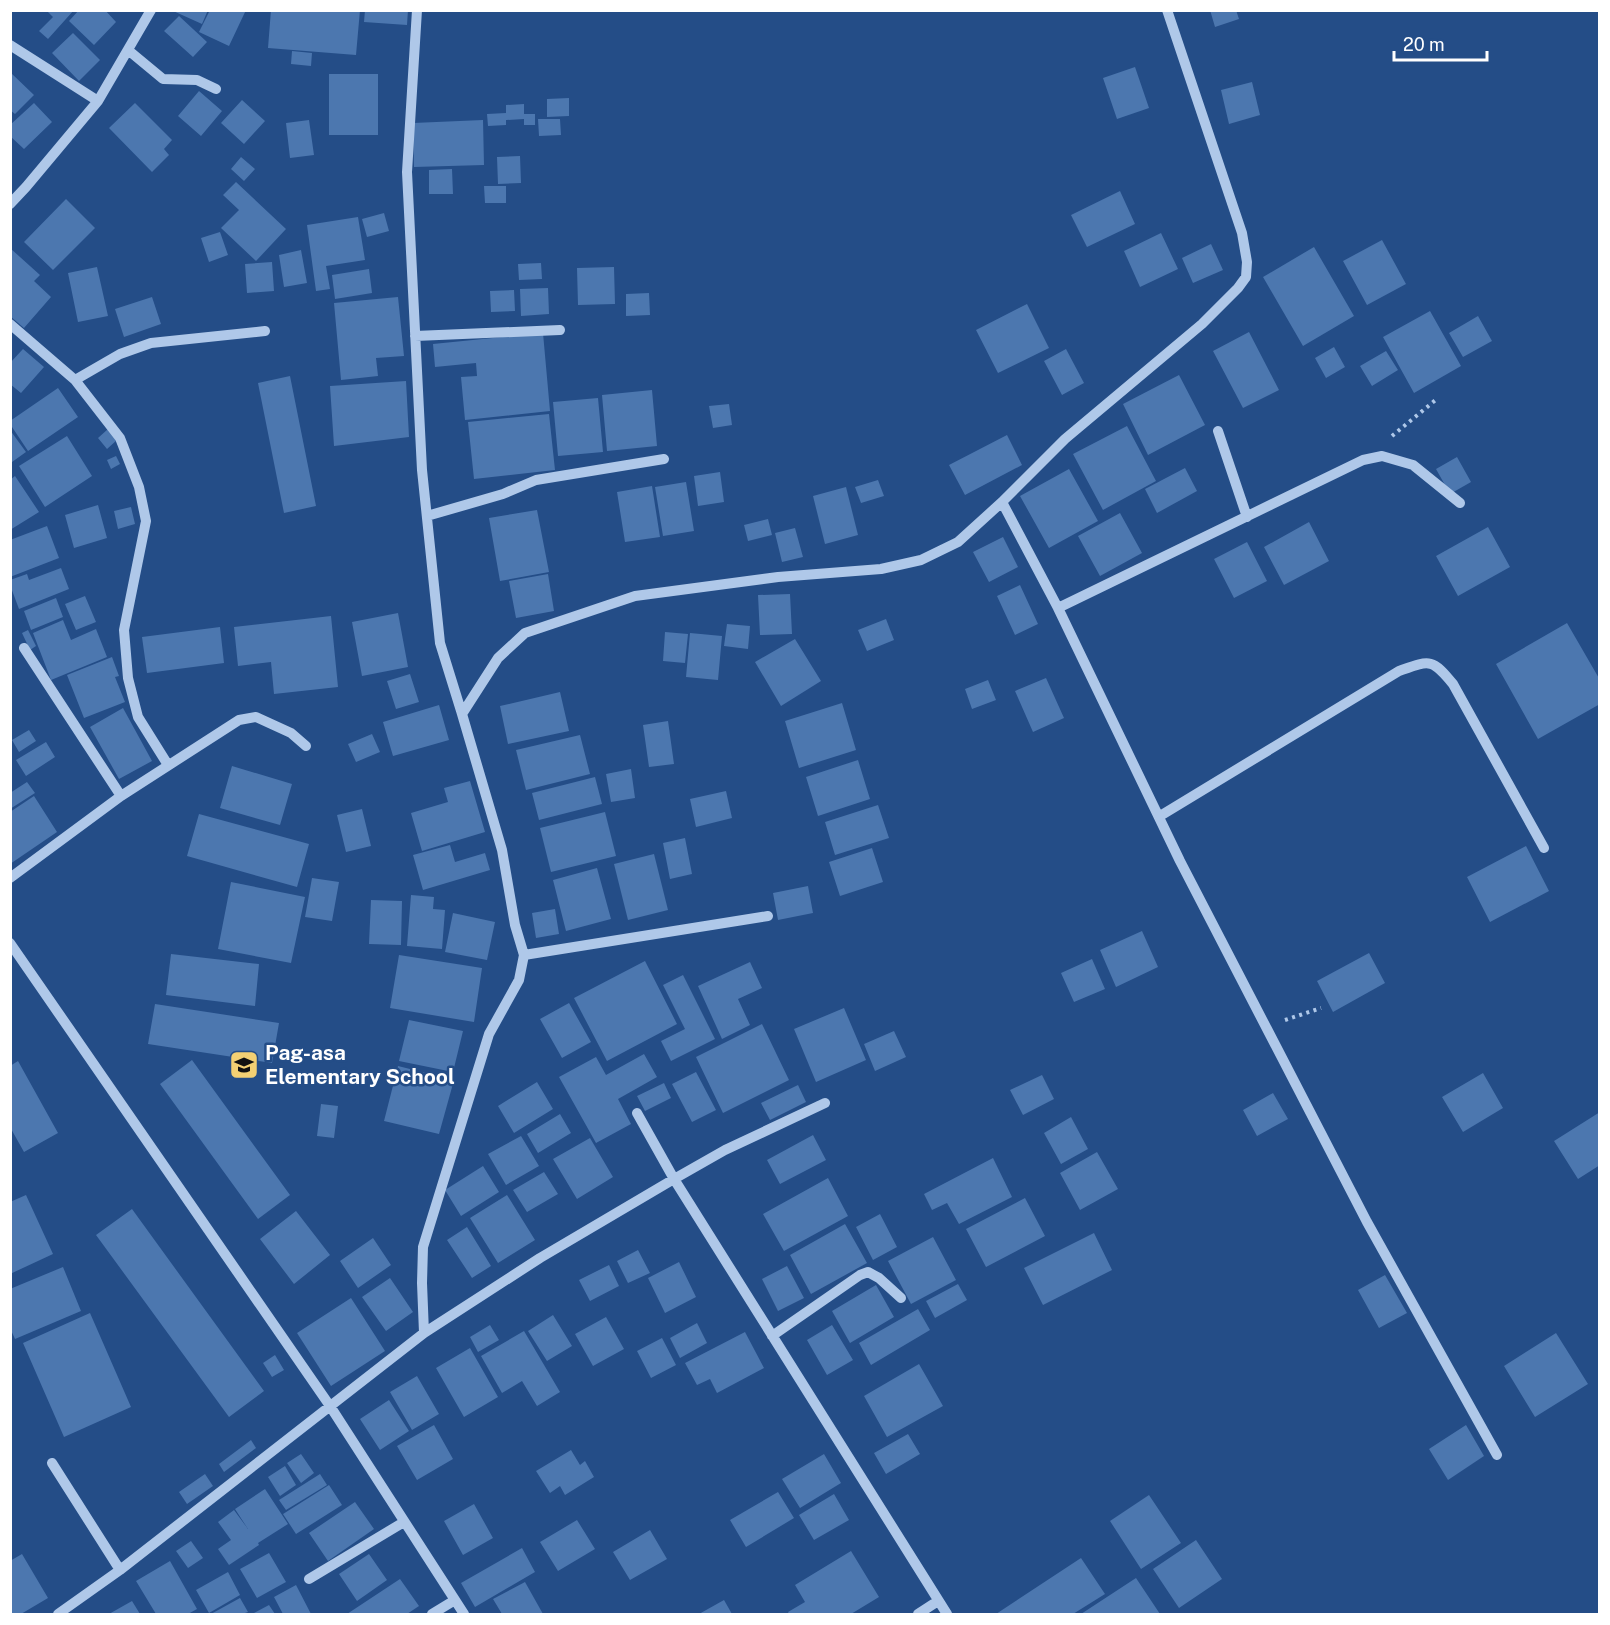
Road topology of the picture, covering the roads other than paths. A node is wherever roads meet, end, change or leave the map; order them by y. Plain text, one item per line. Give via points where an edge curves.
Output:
1 (151, 10) edge
2 (417, 10) edge
3 (1167, 10) edge
4 (10, 45) edge
5 (128, 50) junction
6 (216, 89) dead end
7 (98, 101) junction
8 (10, 204) edge
9 (10, 324) edge
10 (560, 330) dead end
11 (265, 331) dead end
12 (416, 336) junction
13 (75, 380) junction
14 (1218, 431) dead end
15 (664, 459) dead end
16 (1002, 502) junction
17 (1460, 503) dead end
18 (427, 516) junction
19 (1247, 517) junction
20 (1058, 608) junction
21 (24, 648) dead end
22 (462, 714) junction
23 (306, 746) dead end
24 (168, 765) junction
25 (121, 796) junction
26 (1160, 816) junction
27 (1544, 848) dead end
28 (10, 878) edge
29 (768, 916) dead end
30 (10, 943) edge
31 (524, 955) junction
32 (825, 1103) dead end
33 (637, 1113) dead end
34 (674, 1179) junction
35 (901, 1298) dead end
36 (424, 1333) junction
37 (772, 1336) junction
38 (330, 1406) junction
39 (1497, 1455) dead end
40 (52, 1463) dead end
41 (404, 1521) junction
42 (120, 1570) junction
43 (309, 1579) dead end
44 (455, 1600) junction
45 (938, 1601) junction
46 (58, 1614) edge
47 (432, 1614) edge
48 (464, 1614) edge
49 (918, 1614) edge
50 (947, 1614) edge

1 - 5 street
2 - 12 street via 407,172
3 - 16 street via 1242,233 1246,277 1202,324 1065,439
4 - 7 street
5 - 6 street via 163,79 197,80
5 - 7 street
7 - 8 street
9 - 13 street
10 - 12 street
11 - 13 street via 151,343 120,354
12 - 18 street
13 - 24 street via 120,438 140,487 146,521 124,630 128,678 138,717
14 - 19 street
15 - 18 street via 536,480
16 - 20 street
16 - 22 street via 958,542 921,560 881,569 778,577 635,596 525,633 498,658
17 - 19 street via 1413,465 1382,456 1363,459
18 - 22 street via 440,642
19 - 20 street
20 - 26 street
21 - 25 street
22 - 31 street via 502,850
23 - 24 street via 291,733 256,717 239,720
24 - 25 street
25 - 28 street
26 - 27 street via 1399,671 1423,662 1439,667 1453,684
26 - 39 street via 1367,1222
29 - 31 street
30 - 38 street
31 - 36 street via 519,981 489,1034 423,1247
32 - 34 street
33 - 34 street
34 - 36 street via 540,1257
34 - 37 street
35 - 37 street via 868,1272
36 - 38 street
37 - 45 street
38 - 41 street
38 - 42 street
40 - 42 street
41 - 43 street
41 - 44 street
42 - 46 street
44 - 47 street
44 - 48 street
45 - 49 street
45 - 50 street

